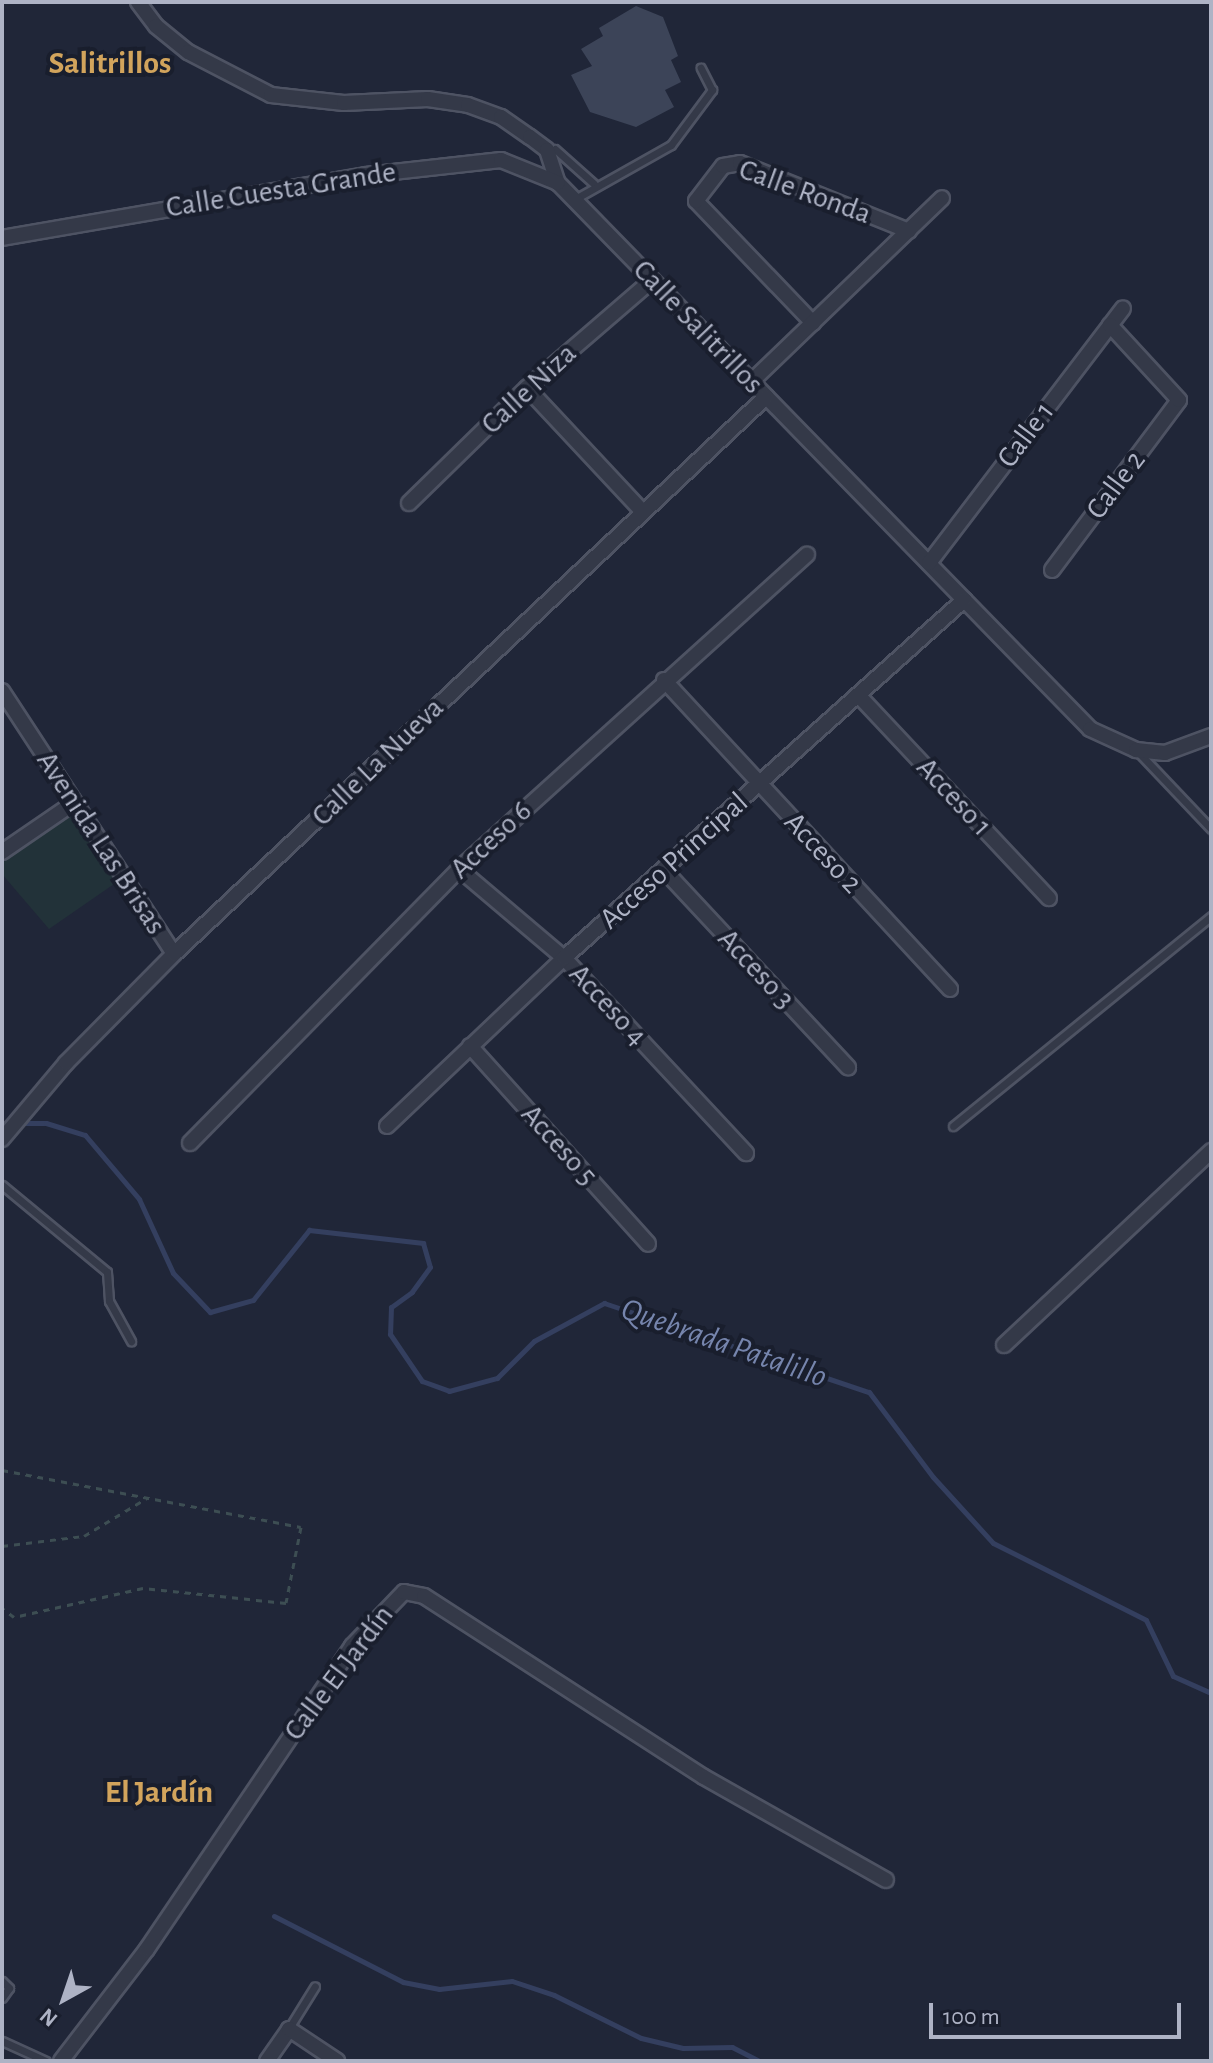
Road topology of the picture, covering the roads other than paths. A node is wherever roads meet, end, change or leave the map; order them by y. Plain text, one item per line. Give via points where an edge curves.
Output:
1 (138, 2) edge
2 (701, 68) dead end
3 (555, 149) dead end
4 (558, 183) junction
5 (594, 184) junction
6 (942, 198) dead end
7 (575, 199) junction
8 (909, 231) junction
9 (2, 238) edge
10 (652, 280) junction
11 (1123, 308) dead end
12 (813, 323) junction
13 (1110, 325) junction
14 (751, 382) junction
15 (527, 388) junction
16 (766, 397) junction
17 (409, 503) dead end
18 (642, 511) junction
19 (807, 555) dead end
20 (929, 563) junction
21 (1052, 570) dead end
22 (964, 600) junction
23 (664, 680) junction
24 (860, 697) junction
25 (5, 701) edge
26 (1207, 740) edge
27 (1136, 750) junction
28 (759, 785) junction
29 (75, 802) junction
30 (1211, 829) edge
31 (2, 852) edge
32 (459, 869) junction
33 (664, 870) junction
34 (1049, 898) dead end
35 (1211, 916) edge
36 (174, 954) junction
37 (564, 958) junction
38 (950, 989) dead end
39 (470, 1046) junction
40 (848, 1067) dead end
41 (387, 1126) dead end
42 (953, 1126) dead end
43 (3, 1137) edge
44 (190, 1143) dead end
45 (1211, 1151) edge
46 (746, 1153) dead end
47 (2, 1185) edge
48 (648, 1244) dead end
49 (131, 1341) dead end
50 (1004, 1345) dead end
51 (886, 1880) dead end
52 (2, 1981) edge
53 (315, 1986) dead end
54 (2, 1998) edge
55 (289, 2029) junction
56 (2, 2041) edge
57 (46, 2061) edge
58 (61, 2061) edge
59 (267, 2061) edge
60 (337, 2061) edge

1 - 4 street, Calle Salitrillos via 156,26 188,52 271,95 344,103 428,99 501,117 547,150
2 - 5 lane via 712,90 671,145
3 - 5 lane
4 - 7 street, Calle Salitrillos
4 - 9 street, Calle Cuesta Grande via 501,160 366,175
5 - 7 lane
6 - 8 street
7 - 10 street, Calle Salitrillos
8 - 12 street
8 - 12 street, Calle Ronda via 740,163 723,166 696,201
10 - 14 street, Calle Salitrillos
10 - 15 street, Calle Niza
11 - 13 street, Calle 1
12 - 14 street
13 - 20 street, Calle 1
13 - 21 street, Calle 2 via 1179,400
14 - 16 street, Calle Salitrillos
15 - 17 street, Calle Niza
15 - 18 street
16 - 18 street, Calle La Nueva
16 - 20 street, Calle Salitrillos
18 - 36 street, Calle La Nueva
19 - 23 street, Acceso 6
20 - 22 street, Calle Salitrillos
22 - 24 street, Acceso Principal
22 - 27 street, Calle Salitrillos via 1090,729
23 - 28 street, Acceso 2
23 - 32 street, Acceso 6
24 - 28 street, Acceso Principal
24 - 34 street, Acceso 1
25 - 29 street, Avenida Las Brisas
26 - 27 street, Calle Salitrillos via 1165,753
27 - 30 lane
28 - 33 street, Acceso Principal
28 - 38 street, Acceso 2
29 - 31 street
29 - 36 street, Avenida Las Brisas
32 - 37 street, Acceso 4
32 - 44 street, Acceso 6
33 - 37 street, Acceso Principal
33 - 40 street, Acceso 3
35 - 42 lane
36 - 43 street, Calle La Nueva via 66,1063
37 - 39 street, Acceso Principal
37 - 46 street, Acceso 4
39 - 41 street, Acceso Principal
39 - 48 street, Acceso 5
45 - 50 street
47 - 49 lane via 107,1272 109,1301
51 - 58 street, Calle El Jardín via 704,1777 424,1596 404,1592 352,1646 147,1949
52 - 54 lane via 9,1988
53 - 55 lane
55 - 59 street
55 - 60 street
56 - 57 lane

